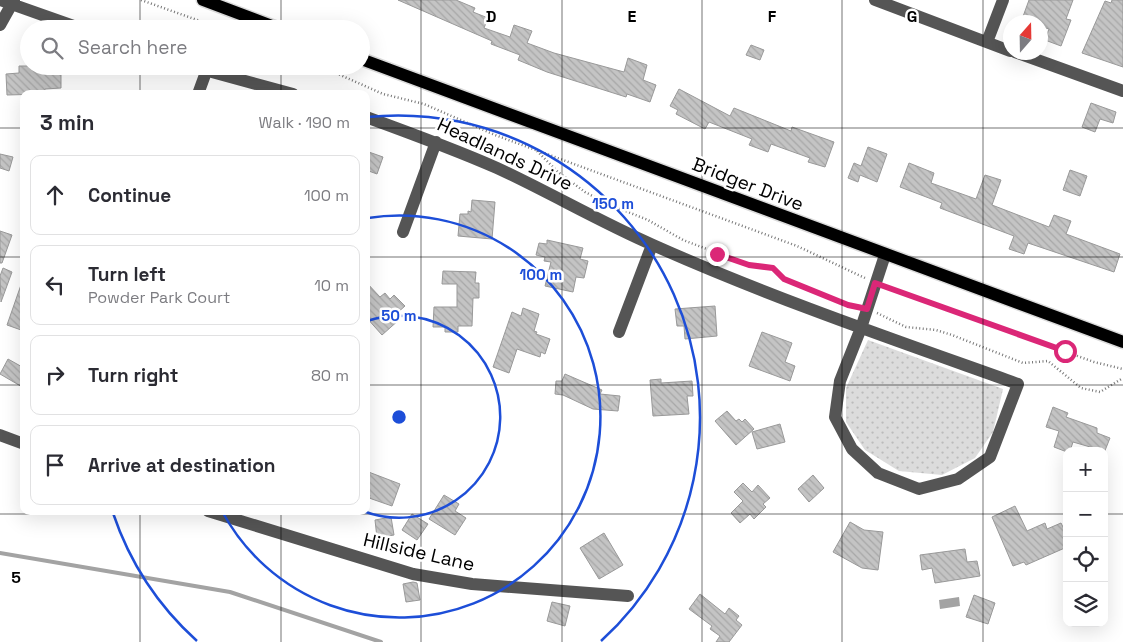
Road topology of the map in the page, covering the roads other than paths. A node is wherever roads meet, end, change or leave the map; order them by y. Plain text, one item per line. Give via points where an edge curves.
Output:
1 (0, 0) edge
2 (203, 0) edge
3 (875, 0) edge
4 (1004, 0) edge
5 (14, 2) edge
6 (59, 20) edge
7 (256, 20) edge
8 (0, 25) edge
9 (987, 42) junction
10 (1003, 48) edge
11 (1037, 60) edge
12 (370, 62) edge
13 (205, 75) edge
14 (218, 75) edge
15 (199, 90) edge
16 (277, 90) edge
17 (1123, 91) edge
18 (370, 118) edge
19 (436, 142) junction
20 (403, 232) dead end
21 (652, 245) junction
22 (885, 255) junction
23 (861, 328) junction
24 (619, 332) dead end
25 (1123, 342) edge
26 (0, 435) edge
27 (20, 442) edge
28 (220, 515) edge
29 (628, 596) dead end

1 - 5 street
2 - 7 main road
3 - 9 street
4 - 9 street
5 - 6 street
5 - 8 street
9 - 10 street
11 - 17 street
12 - 22 main road, Bridger Drive
13 - 15 street
14 - 16 street
18 - 19 street, Headlands Drive
19 - 20 street
19 - 21 street, Headlands Drive
21 - 23 street, Headlands Drive
21 - 24 street
22 - 23 street
22 - 25 main road, Bridger Drive
23 - 23 street, Headlands Drive via 1018,384 990,457 958,479 919,489 878,473 852,449 835,417 840,381
26 - 27 street
28 - 29 street, Hillside Lane via 413,574 472,584

